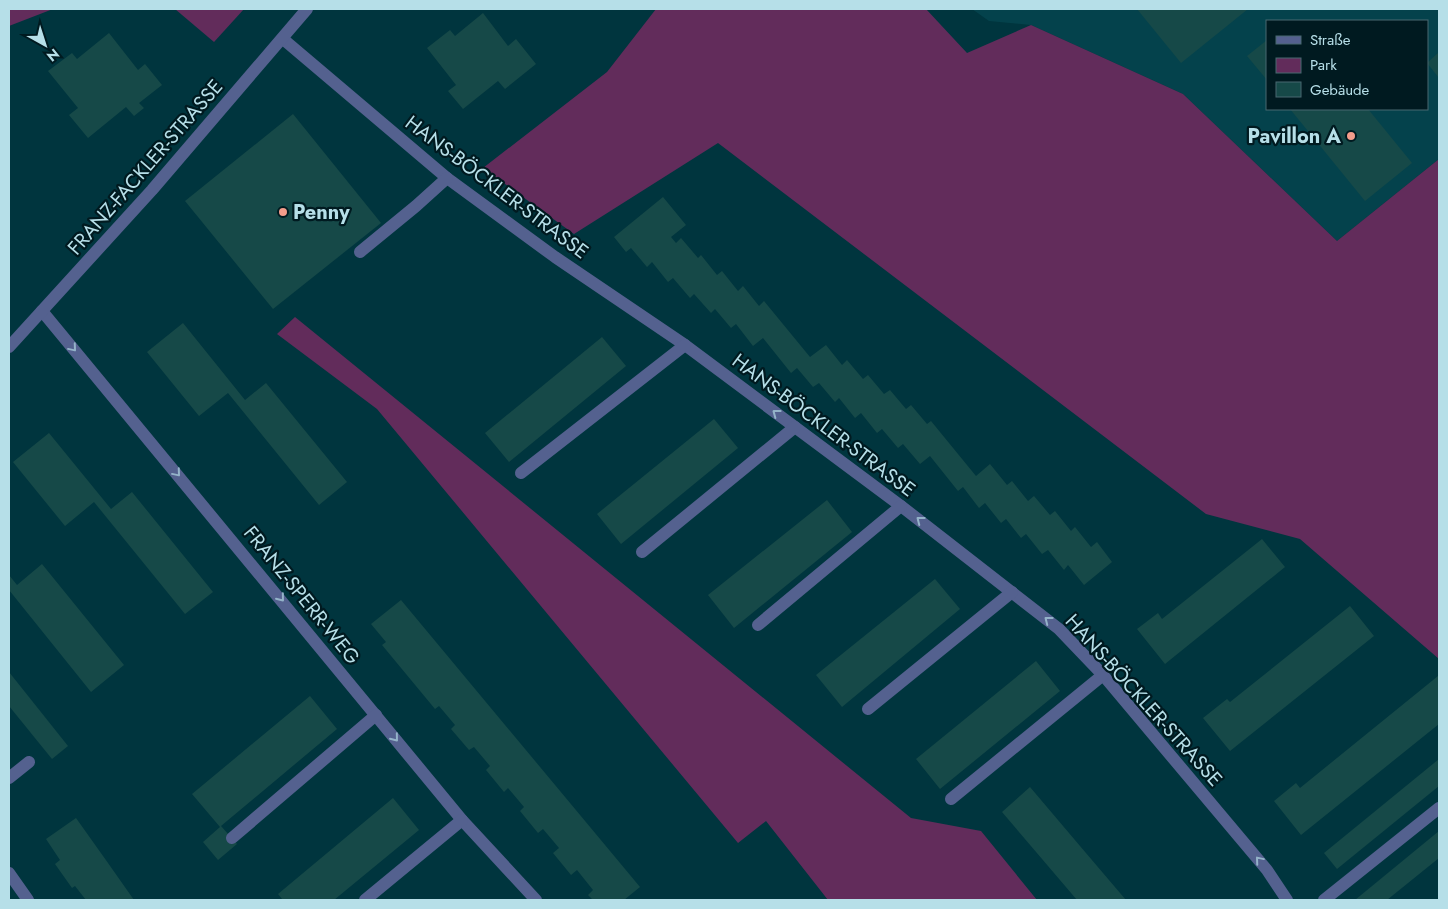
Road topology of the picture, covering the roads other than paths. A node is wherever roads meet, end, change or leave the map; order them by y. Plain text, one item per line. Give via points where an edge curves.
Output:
1 (307, 9) edge
2 (283, 38) junction
3 (447, 178) junction
4 (360, 252) dead end
5 (42, 311) junction
6 (685, 345) junction
7 (9, 347) edge
8 (795, 428) junction
9 (521, 473) dead end
10 (901, 506) junction
11 (642, 552) dead end
12 (1012, 592) junction
13 (758, 625) dead end
14 (1103, 675) junction
15 (868, 709) dead end
16 (376, 715) junction
17 (29, 762) dead end
18 (9, 778) edge
19 (951, 799) dead end
20 (1439, 808) edge
21 (462, 820) junction
22 (232, 838) dead end
23 (9, 873) edge
24 (1283, 899) edge
25 (28, 900) edge
26 (365, 900) edge
27 (536, 900) edge
28 (1324, 900) edge

1 - 2 street, FRANZ-FACKLER-STRASSE
2 - 3 street, HANS-BÖCKLER-STRASSE
2 - 5 street, FRANZ-FACKLER-STRASSE
3 - 4 street
3 - 6 street, HANS-BÖCKLER-STRASSE via 555,257
5 - 7 street, FRANZ-FACKLER-STRASSE
5 -> 16 street, FRANZ-SPERR-WEG
8 -> 6 street, HANS-BÖCKLER-STRASSE
6 - 9 street
8 - 10 street, HANS-BÖCKLER-STRASSE
8 - 11 street
12 -> 10 street, HANS-BÖCKLER-STRASSE
10 - 13 street
14 -> 12 street, HANS-BÖCKLER-STRASSE via 1059,628
12 - 15 street
14 - 19 street
24 -> 14 street, HANS-BÖCKLER-STRASSE via 1267,870
16 -> 21 street, FRANZ-SPERR-WEG
16 - 22 street
17 - 18 street
20 - 28 street
21 - 26 street
21 - 27 street, FRANZ-SPERR-WEG
23 - 25 street

